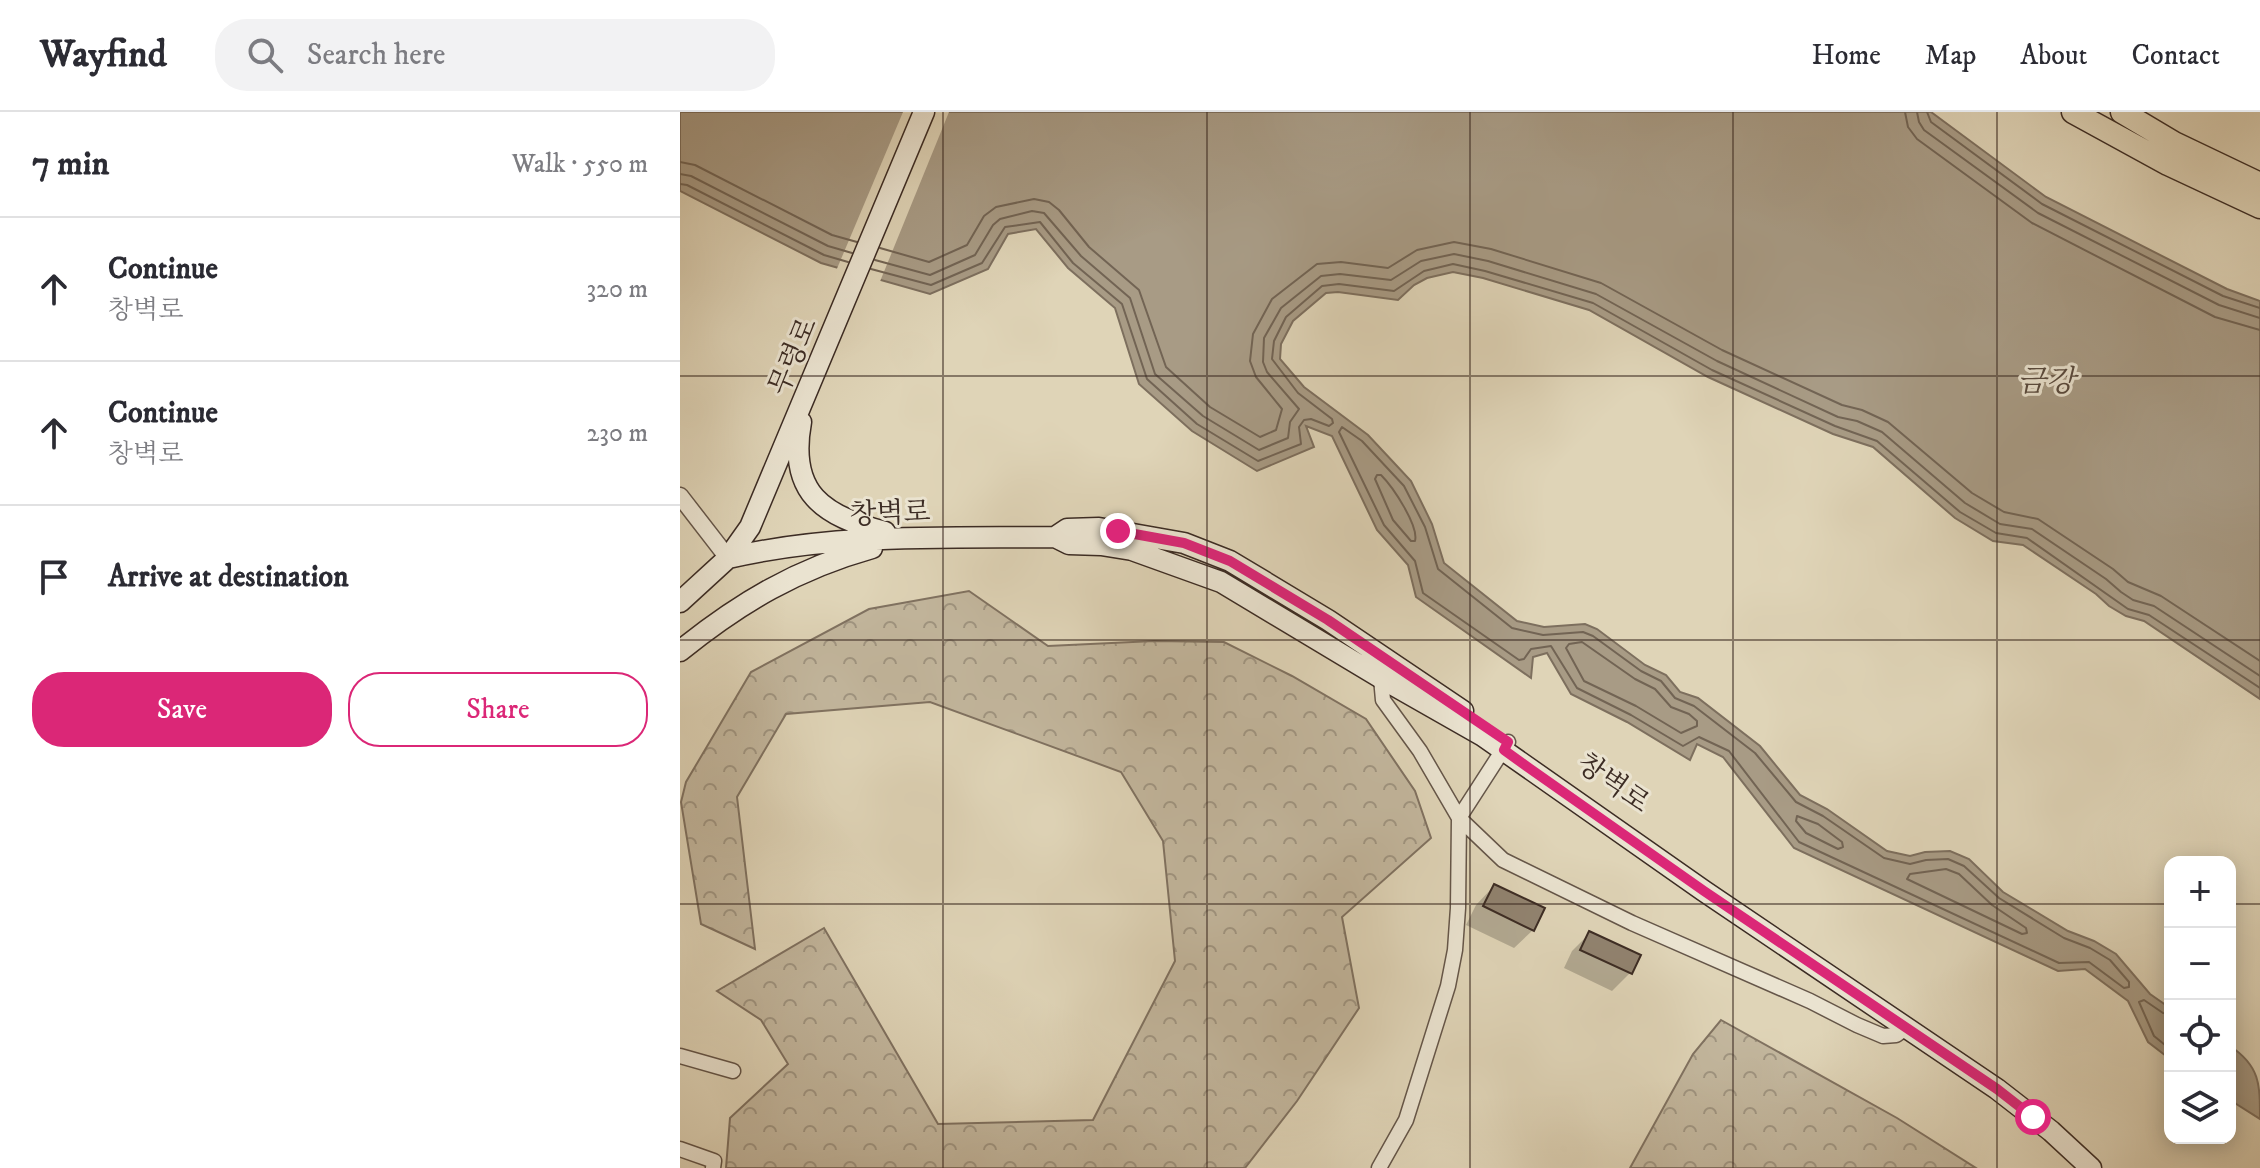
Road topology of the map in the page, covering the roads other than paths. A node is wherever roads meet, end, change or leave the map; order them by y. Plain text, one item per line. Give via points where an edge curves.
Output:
1 (924, 112) edge
2 (2073, 112) edge
3 (2122, 112) edge
4 (2260, 184) edge
5 (2260, 207) edge
6 (805, 398) junction
7 (680, 496) edge
8 (1055, 537) junction
9 (907, 538) junction
10 (728, 558) junction
11 (680, 602) edge
12 (680, 651) edge
13 (1381, 678) junction
14 (1506, 746) junction
15 (1459, 818) junction
16 (1906, 1028) junction
17 (680, 1056) edge
18 (733, 1071) dead end
19 (680, 1149) edge
20 (713, 1168) edge
21 (1379, 1168) edge
22 (2091, 1168) edge
23 (2106, 1168) edge

1 - 6 main road, 무령로
2 - 5 highway
3 - 4 highway
6 - 9 main road via 797,440 801,473 818,504 849,523
6 - 10 main road, 무령로 via 750,527
7 - 10 street
8 - 9 main road, 창벽로
8 - 13 main road, 창벽로 via 1069,544 1132,550 1221,582
8 - 14 main road, 창벽로 via 1067,529 1099,528 1184,543 1230,561 1328,620
9 - 10 main road, 창벽로 via 777,548
9 - 12 main road via 803,571 759,594
10 - 11 main road, 무령로
13 - 14 main road, 창벽로
13 - 15 street via 1383,700
14 - 15 street
14 - 16 main road, 창벽로
14 - 23 main road, 창벽로 via 2002,1081
15 - 16 street via 1503,860 1632,923 1883,1036
15 - 21 street via 1458,908 1448,986 1406,1120
16 - 22 main road, 창벽로 via 1997,1089
17 - 18 street
19 - 20 street via 714,1161

